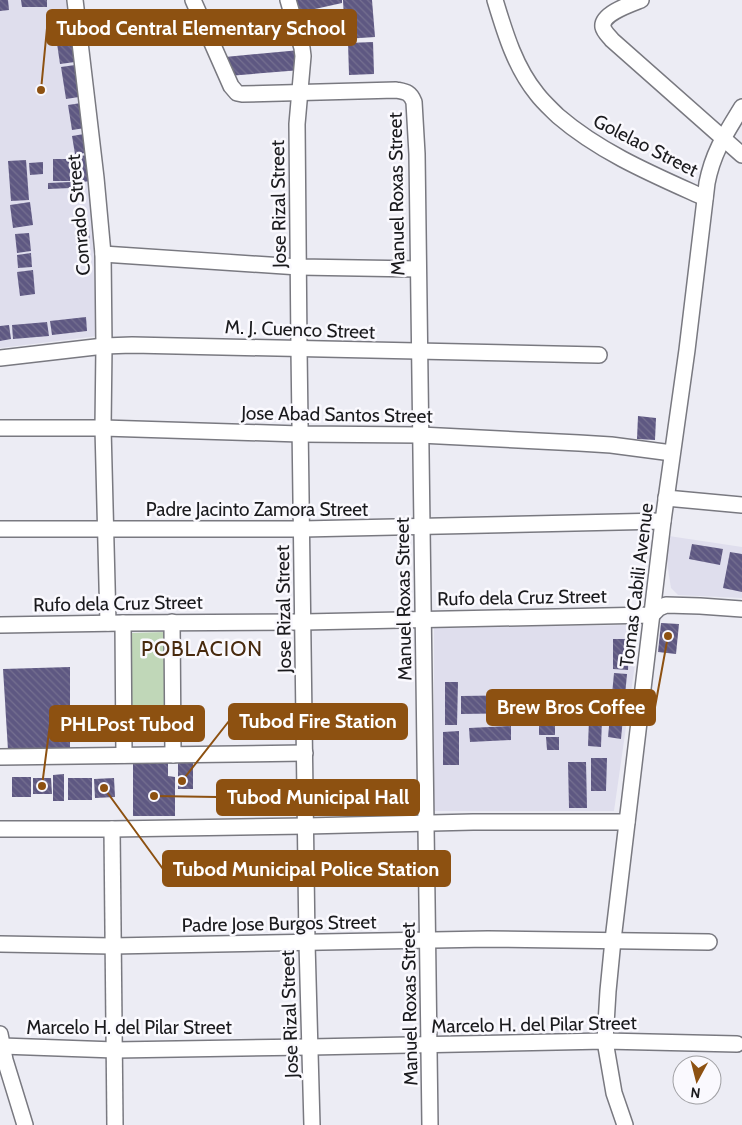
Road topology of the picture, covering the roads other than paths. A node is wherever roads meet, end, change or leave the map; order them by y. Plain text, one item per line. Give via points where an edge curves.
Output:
1 (75, 0) edge
2 (193, 0) edge
3 (288, 0) edge
4 (495, 0) edge
5 (641, 0) edge
6 (300, 92) junction
7 (742, 107) edge
8 (723, 138) junction
9 (742, 155) edge
10 (705, 198) junction
11 (103, 254) junction
12 (299, 267) junction
13 (418, 269) junction
14 (104, 346) junction
15 (299, 349) junction
16 (420, 352) junction
17 (599, 355) dead end
18 (0, 358) edge
19 (0, 428) edge
20 (103, 428) junction
21 (300, 434) junction
22 (420, 436) junction
23 (672, 453) junction
24 (666, 498) junction
25 (742, 505) edge
26 (664, 521) junction
27 (421, 527) junction
28 (0, 529) edge
29 (106, 529) junction
30 (302, 530) junction
31 (742, 609) edge
32 (652, 615) junction
33 (424, 619) junction
34 (172, 622) junction
35 (304, 622) junction
36 (108, 623) junction
37 (123, 623) junction
38 (0, 625) edge
39 (305, 753) junction
40 (124, 755) junction
41 (173, 755) junction
42 (0, 758) edge
43 (426, 822) junction
44 (627, 822) junction
45 (306, 826) junction
46 (0, 829) edge
47 (112, 829) junction
48 (613, 940) junction
49 (428, 941) junction
50 (709, 942) dead end
51 (307, 943) junction
52 (0, 944) edge
53 (112, 946) junction
54 (1, 1040) edge
55 (606, 1041) junction
56 (737, 1044) dead end
57 (429, 1045) junction
58 (310, 1047) junction
59 (115, 1050) junction
60 (25, 1125) edge
61 (115, 1125) edge
62 (312, 1125) edge
63 (430, 1125) edge
64 (624, 1125) edge

1 - 11 street, Conrado Street
2 - 6 street via 234,90 242,94
3 - 6 street, Jose Rizal Street via 302,48
4 - 10 street, Golelao Street via 521,69 538,96 551,109 593,143
5 - 8 street via 607,17 603,27 605,33
6 - 12 street, Jose Rizal Street
6 - 13 street, Manuel Roxas Street via 396,90 411,95 417,154
7 - 8 street, Tomas Cabili Avenue
8 - 9 street
8 - 10 street, Tomas Cabili Avenue via 710,168
10 - 23 street, Tomas Cabili Avenue
11 - 12 street
11 - 14 street, Conrado Street
12 - 13 street
12 - 15 street, Jose Rizal Street
13 - 16 street, Manuel Roxas Street
14 - 15 street, M. J. Cuenco Street
14 - 18 street, M. J. Cuenco Street
14 - 20 street, Conrado Street
15 - 16 street, M. J. Cuenco Street
15 - 21 street, Jose Rizal Street
16 - 17 street, M. J. Cuenco Street
16 - 22 street, Manuel Roxas Street
19 - 20 street, Jose Abad Santos Street
20 - 21 street, Jose Abad Santos Street
20 - 29 street, Conrado Street
21 - 22 street, Jose Abad Santos Street
21 - 30 street, Jose Rizal Street
22 - 23 street, Jose Abad Santos Street via 587,444
22 - 27 street, Manuel Roxas Street
23 - 24 street, Tomas Cabili Avenue
24 - 25 street
24 - 26 street, Tomas Cabili Avenue
26 - 27 street, Padre Jacinto Zamora Street
26 - 32 street, Tomas Cabili Avenue
27 - 30 street, Padre Jacinto Zamora Street
27 - 33 street, Manuel Roxas Street
28 - 29 street, Padre Jacinto Zamora Street
29 - 30 street, Padre Jacinto Zamora Street
29 - 36 street, Conrado Street
30 - 35 street, Jose Rizal Street
31 - 32 street, Rufo dela Cruz Street via 666,605
32 - 33 street, Rufo dela Cruz Street
32 - 44 street, Tomas Cabili Avenue
33 - 35 street, Rufo dela Cruz Street
33 - 43 street, Manuel Roxas Street
34 - 35 street, Rufo dela Cruz Street
34 - 37 street, Rufo dela Cruz Street
34 - 41 street
35 - 39 street, Jose Rizal Street
36 - 37 street, Rufo dela Cruz Street
36 - 38 street, Rufo dela Cruz Street
37 - 40 street
39 - 41 street
39 - 45 street, Jose Rizal Street
40 - 41 street
40 - 42 street
43 - 44 street
43 - 45 street
43 - 49 street, Manuel Roxas Street
44 - 48 street, Tomas Cabili Avenue
45 - 47 street
45 - 51 street, Jose Rizal Street
46 - 47 street
47 - 53 street
48 - 49 street, Padre Jose Burgos Street
48 - 50 street, Padre Jose Burgos Street
48 - 55 street, Tomas Cabili Avenue
49 - 51 street, Padre Jose Burgos Street
49 - 57 street, Manuel Roxas Street
51 - 53 street, Padre Jose Burgos Street
51 - 58 street, Jose Rizal Street
52 - 53 street, Padre Jose Burgos Street
53 - 59 street
54 - 59 street, Marcelo H. del Pilar Street
54 - 60 street
55 - 56 street, Marcelo H. del Pilar Street
55 - 57 street, Marcelo H. del Pilar Street
55 - 64 street, Tomas Cabili Avenue via 614,1093
57 - 58 street, Marcelo H. del Pilar Street
57 - 63 street, Manuel Roxas Street
58 - 59 street, Marcelo H. del Pilar Street
58 - 62 street, Jose Rizal Street
59 - 61 street

